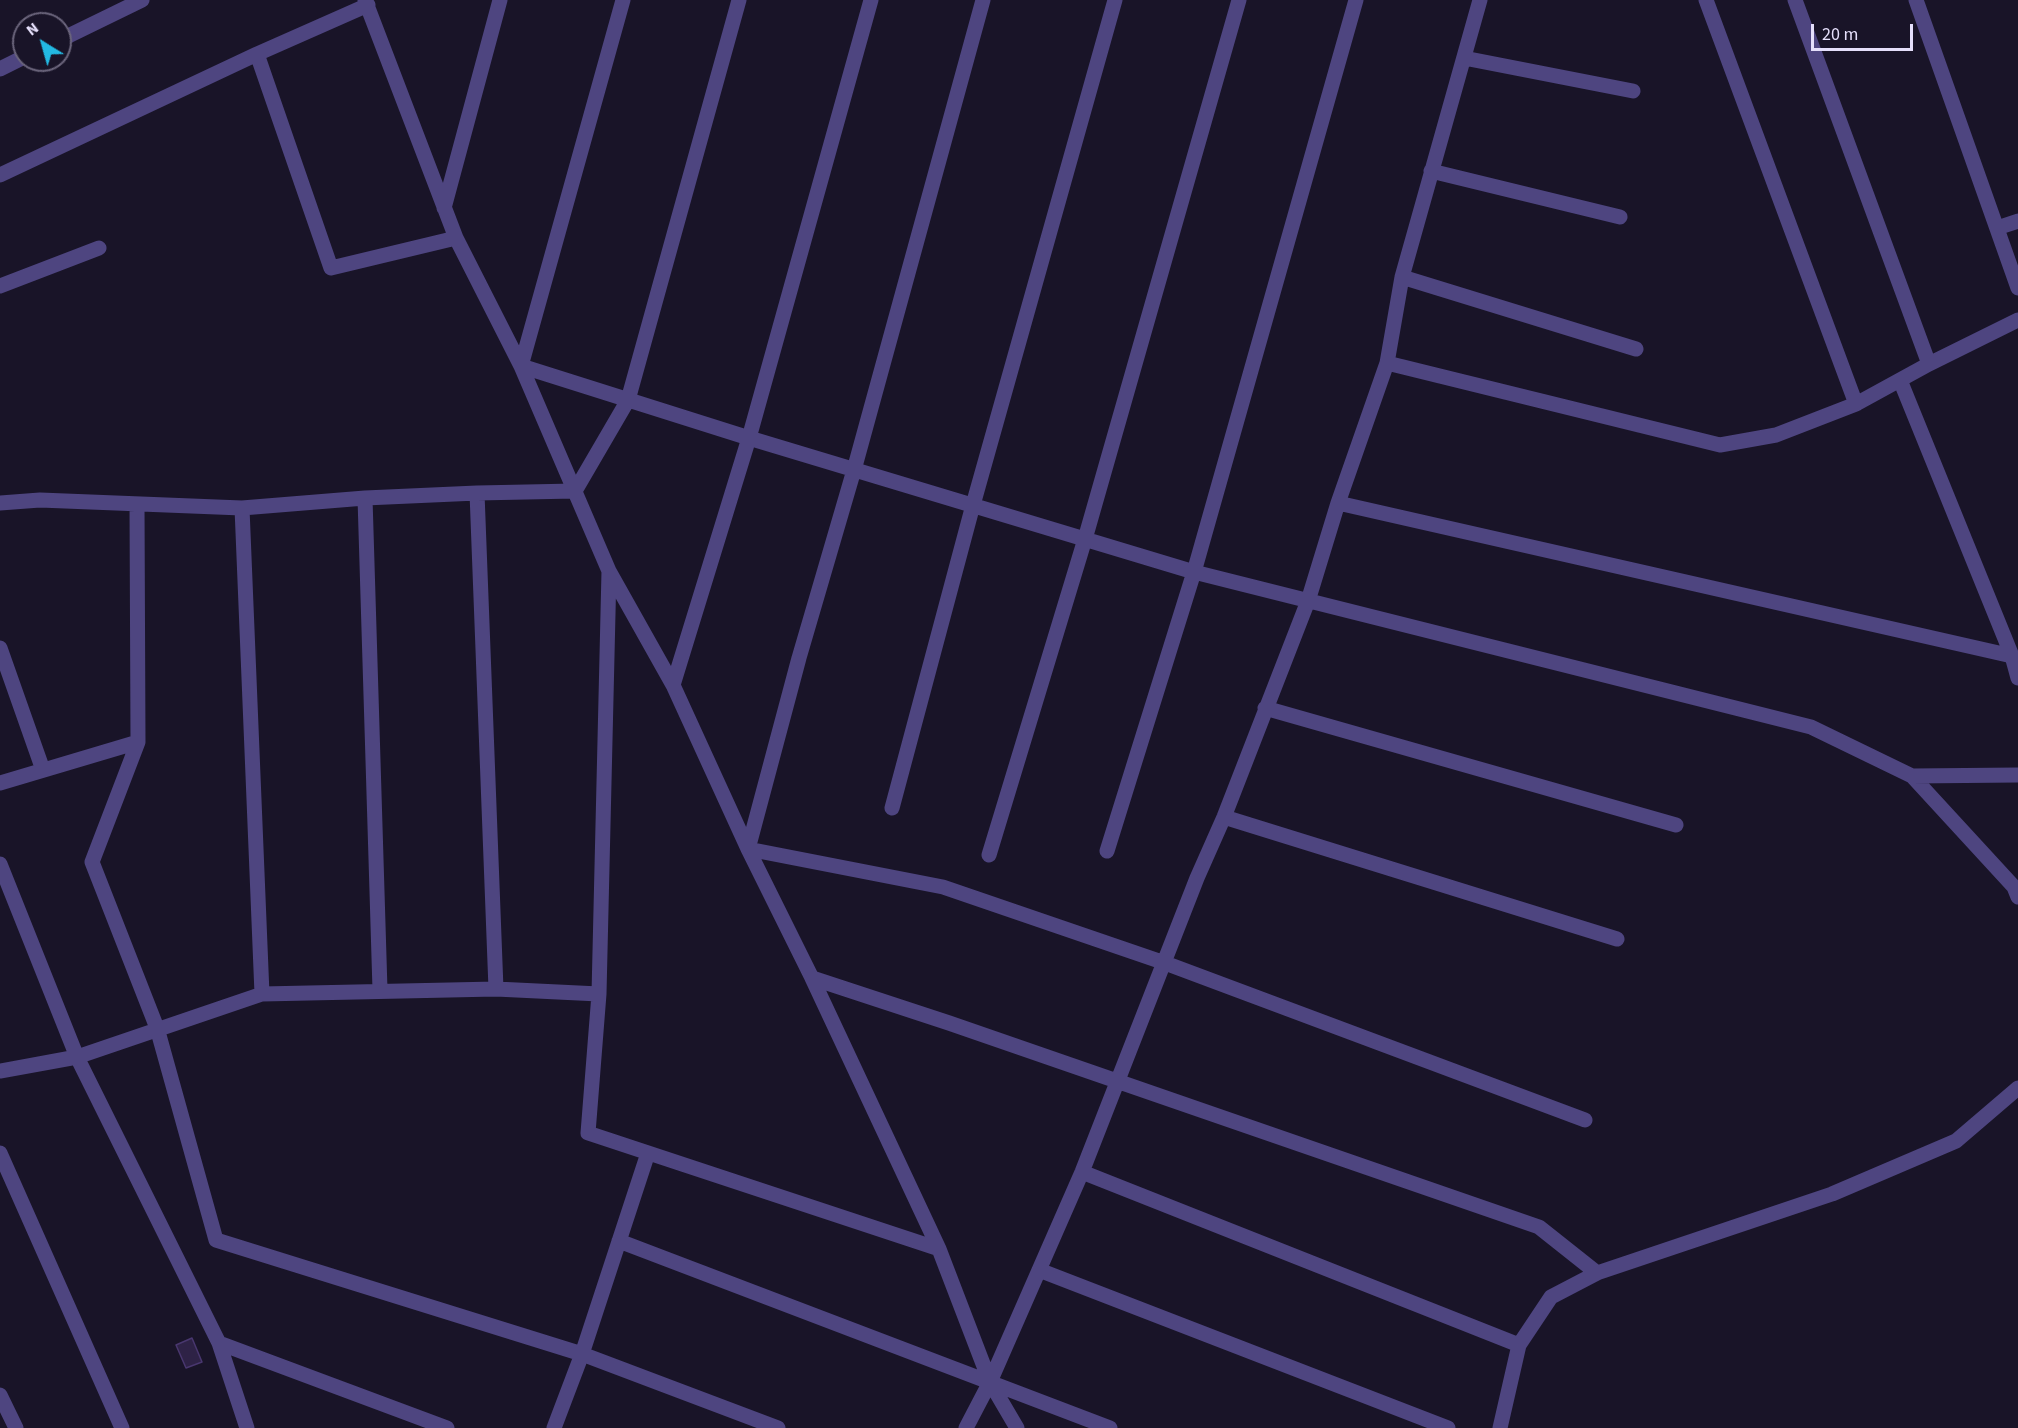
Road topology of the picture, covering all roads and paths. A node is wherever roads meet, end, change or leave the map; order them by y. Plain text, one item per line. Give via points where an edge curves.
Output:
1 (142, 0) edge
2 (500, 0) edge
3 (623, 0) edge
4 (739, 0) edge
5 (872, 0) edge
6 (983, 0) edge
7 (1115, 0) edge
8 (1239, 0) edge
9 (1356, 0) edge
10 (1480, 0) edge
11 (1706, 0) edge
12 (1795, 0) edge
13 (1916, 0) edge
14 (366, 3) edge
15 (72, 34) edge
16 (258, 54) junction
17 (1464, 58) junction
18 (1633, 91) dead end
19 (1431, 171) junction
20 (0, 175) edge
21 (444, 208) junction
22 (1620, 217) dead end
23 (2018, 221) edge
24 (1997, 228) junction
25 (456, 238) junction
26 (99, 248) dead end
27 (1402, 277) junction
28 (0, 286) edge
29 (2018, 288) edge
30 (2018, 320) edge
31 (1636, 349) dead end
32 (1387, 363) junction
33 (1929, 364) junction
34 (521, 366) junction
35 (1900, 380) junction
36 (628, 400) junction
37 (1856, 404) junction
38 (749, 438) junction
39 (854, 470) junction
40 (575, 491) junction
41 (477, 493) junction
42 (365, 498) junction
43 (0, 503) edge
44 (1338, 503) junction
45 (138, 504) junction
46 (973, 505) junction
47 (242, 508) junction
48 (1085, 539) junction
49 (609, 571) junction
50 (1194, 572) junction
51 (1308, 601) junction
52 (0, 648) edge
53 (2012, 656) junction
54 (2018, 678) edge
55 (673, 685) junction
56 (1265, 708) junction
57 (138, 742) junction
58 (43, 770) junction
59 (2018, 775) edge
60 (1912, 776) junction
61 (0, 783) edge
62 (892, 808) dead end
63 (1224, 817) junction
64 (1676, 825) dead end
65 (748, 849) junction
66 (1107, 851) dead end
67 (989, 855) dead end
68 (0, 864) edge
69 (2018, 897) edge
70 (1617, 939) dead end
71 (1165, 963) junction
72 (812, 978) junction
73 (496, 988) junction
74 (380, 990) junction
75 (262, 994) junction
76 (599, 994) junction
77 (157, 1028) junction
78 (77, 1057) junction
79 (0, 1071) edge
80 (1118, 1081) junction
81 (2018, 1088) edge
82 (1585, 1120) dead end
83 (0, 1153) edge
84 (648, 1153) junction
85 (1082, 1172) junction
86 (619, 1241) junction
87 (939, 1249) junction
88 (1039, 1269) junction
89 (1597, 1274) junction
90 (219, 1343) junction
91 (1519, 1345) junction
92 (582, 1354) junction
93 (990, 1382) junction
94 (0, 1395) edge
95 (16, 1428) edge
96 (122, 1428) edge
97 (247, 1428) edge
98 (447, 1428) edge
99 (554, 1428) edge
100 (778, 1428) edge
101 (966, 1428) edge
102 (1017, 1428) edge
103 (1110, 1428) edge
104 (1448, 1428) edge
105 (1500, 1428) edge

1 - 15 street
2 - 21 street
3 - 34 street
4 - 36 street
5 - 38 street
6 - 39 street
7 - 46 street
8 - 48 street
9 - 50 street
10 - 17 street
11 - 37 street
12 - 33 street
13 - 24 street
14 - 16 street
14 - 21 street
16 - 20 street
16 - 25 street via 331,268
17 - 18 street
17 - 19 street
19 - 22 street
19 - 27 street
21 - 25 street
23 - 24 street
24 - 29 street
25 - 34 street
26 - 28 street
27 - 31 street
27 - 32 street
30 - 33 street
32 - 37 street via 1720,445 1776,435
32 - 44 street
33 - 35 street
34 - 36 street
34 - 40 street
35 - 37 street
35 - 53 street
36 - 38 street
36 - 40 street
38 - 39 street
38 - 55 street
39 - 46 street
39 - 65 street
40 - 41 street
40 - 49 street
41 - 42 street
41 - 73 street
42 - 47 street
42 - 74 street
43 - 45 street via 40,500
44 - 51 street
44 - 53 street
45 - 47 street
45 - 57 street
46 - 48 street
46 - 62 street
47 - 75 street
48 - 50 street
48 - 67 street
49 - 55 street
49 - 76 street
50 - 51 street
50 - 66 street
51 - 56 street
51 - 60 street via 1811,727
52 - 58 street
53 - 54 street
55 - 65 street
56 - 63 street
56 - 64 street
57 - 58 street
57 - 77 street via 92,862
58 - 61 street
59 - 60 street
60 - 69 street via 2014,887
63 - 70 street
63 - 71 street
65 - 71 street via 943,887
65 - 72 street
68 - 78 street
71 - 80 street
71 - 82 street
72 - 80 street
72 - 87 street
73 - 74 street
73 - 76 street
74 - 75 street
75 - 77 street
76 - 84 street via 588,1133
77 - 78 street
77 - 92 street via 216,1240
78 - 79 street
78 - 90 street
80 - 85 street
80 - 89 street via 1539,1227
81 - 89 street via 1956,1141 1832,1194
83 - 96 street
84 - 86 street
84 - 87 street
85 - 88 street
85 - 91 street
86 - 92 street
86 - 93 street
87 - 93 street
88 - 93 street
88 - 104 street
89 - 91 street via 1551,1297
90 - 97 street
90 - 98 street
91 - 105 street
92 - 99 street
92 - 100 street
93 - 101 street
93 - 102 street
93 - 103 street
94 - 95 street

